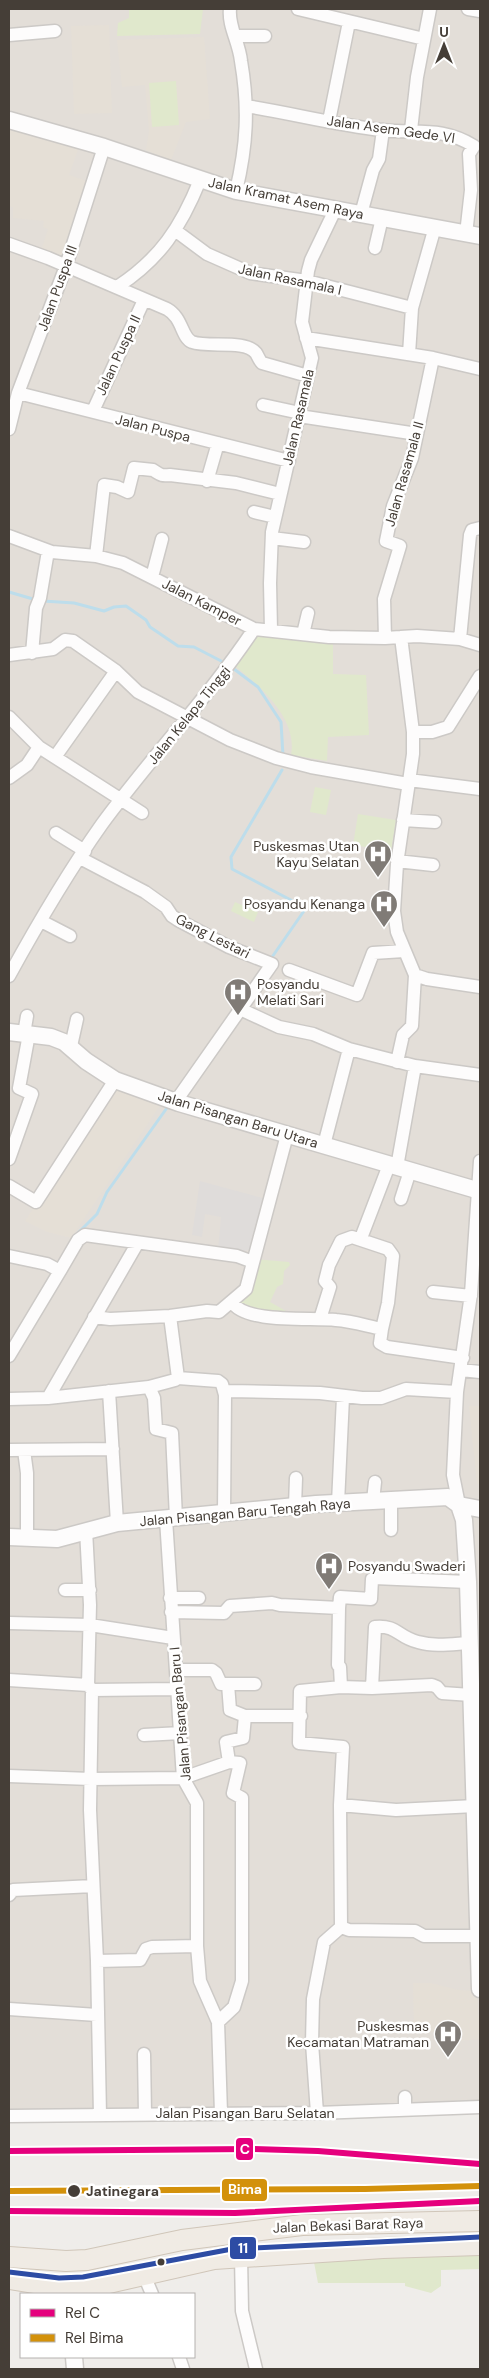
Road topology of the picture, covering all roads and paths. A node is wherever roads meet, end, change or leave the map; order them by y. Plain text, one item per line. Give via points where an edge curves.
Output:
1 (230, 9) edge
2 (298, 9) edge
3 (430, 9) edge
4 (468, 9) edge
5 (480, 11) edge
6 (349, 22) junction
7 (55, 31) dead end
8 (9, 35) edge
9 (235, 36) junction
10 (265, 36) dead end
11 (424, 39) junction
12 (246, 106) junction
13 (9, 120) edge
14 (329, 121) junction
15 (382, 130) junction
16 (411, 130) junction
17 (477, 146) edge
18 (104, 147) junction
19 (200, 180) junction
20 (236, 191) junction
21 (334, 210) junction
22 (361, 214) junction
23 (382, 218) junction
24 (435, 227) junction
25 (176, 231) junction
26 (473, 235) edge
27 (9, 244) edge
28 (375, 248) dead end
29 (66, 266) junction
30 (307, 281) junction
31 (117, 287) junction
32 (144, 300) junction
33 (412, 308) junction
34 (306, 338) junction
35 (409, 354) junction
36 (433, 358) junction
37 (480, 369) edge
38 (308, 376) junction
39 (18, 394) junction
40 (263, 405) dead end
41 (93, 411) junction
42 (300, 414) junction
43 (9, 429) edge
44 (417, 434) junction
45 (218, 443) junction
46 (288, 461) junction
47 (207, 481) junction
48 (280, 494) junction
49 (254, 512) dead end
50 (275, 517) junction
51 (480, 528) edge
52 (9, 536) edge
53 (272, 538) junction
54 (162, 539) dead end
55 (304, 542) dead end
56 (48, 551) junction
57 (96, 556) junction
58 (152, 577) junction
59 (308, 613) dead end
60 (254, 629) junction
61 (271, 630) junction
62 (303, 634) junction
63 (401, 636) junction
64 (385, 638) junction
65 (460, 638) junction
66 (480, 645) edge
67 (32, 652) junction
68 (9, 655) edge
69 (116, 671) junction
70 (480, 676) edge
71 (9, 717) edge
72 (186, 719) junction
73 (412, 732) junction
74 (39, 747) junction
75 (55, 757) junction
76 (9, 778) edge
77 (409, 782) junction
78 (480, 789) edge
79 (122, 799) junction
80 (142, 813) dead end
81 (403, 820) junction
82 (435, 822) dead end
83 (56, 833) dead end
84 (83, 854) junction
85 (397, 862) junction
86 (433, 865) dead end
87 (41, 922) junction
88 (70, 936) dead end
89 (404, 951) junction
90 (14, 954) edge
91 (289, 970) dead end
92 (415, 975) junction
93 (9, 976) edge
94 (480, 987) edge
95 (240, 1008) junction
96 (27, 1016) dead end
97 (77, 1019) dead end
98 (20, 1033) edge
99 (71, 1046) junction
100 (349, 1049) junction
101 (397, 1062) junction
102 (415, 1066) junction
103 (480, 1075) edge
104 (115, 1080) junction
105 (172, 1100) junction
106 (287, 1135) junction
107 (324, 1145) junction
108 (9, 1159) edge
109 (480, 1161) edge
110 (399, 1168) junction
111 (9, 1186) edge
112 (479, 1191) edge
113 (401, 1199) dead end
114 (361, 1238) junction
115 (137, 1244) junction
116 (478, 1245) edge
117 (9, 1256) edge
118 (253, 1262) junction
119 (55, 1268) junction
120 (433, 1292) dead end
121 (474, 1295) edge
122 (232, 1302) junction
123 (170, 1316) junction
124 (94, 1317) junction
125 (320, 1319) junction
126 (382, 1329) junction
127 (9, 1356) edge
128 (462, 1364) junction
129 (480, 1372) edge
130 (178, 1378) junction
131 (149, 1387) junction
132 (109, 1391) junction
133 (457, 1392) junction
134 (225, 1395) junction
135 (344, 1397) junction
136 (48, 1398) junction
137 (9, 1399) edge
138 (9, 1450) edge
139 (24, 1450) junction
140 (113, 1450) junction
141 (296, 1478) dead end
142 (374, 1482) dead end
143 (397, 1496) junction
144 (373, 1501) junction
145 (338, 1503) junction
146 (459, 1505) junction
147 (295, 1506) junction
148 (480, 1509) edge
149 (224, 1512) junction
150 (171, 1519) junction
151 (118, 1523) junction
152 (86, 1530) junction
153 (391, 1530) dead end
154 (27, 1536) junction
155 (9, 1537) edge
156 (472, 1581) edge
157 (65, 1590) dead end
158 (90, 1590) junction
159 (170, 1598) junction
160 (199, 1598) dead end
161 (339, 1608) junction
162 (171, 1612) junction
163 (9, 1623) edge
164 (90, 1625) junction
165 (174, 1638) junction
166 (473, 1640) edge
167 (176, 1670) junction
168 (9, 1680) edge
169 (228, 1684) junction
170 (255, 1684) dead end
171 (341, 1687) junction
172 (90, 1688) junction
173 (372, 1688) junction
174 (177, 1689) junction
175 (474, 1704) edge
176 (244, 1716) junction
177 (301, 1716) junction
178 (181, 1733) junction
179 (144, 1735) dead end
180 (229, 1762) junction
181 (9, 1776) edge
182 (183, 1778) junction
183 (91, 1779) junction
184 (340, 1805) junction
185 (475, 1806) junction
186 (478, 1827) edge
187 (93, 1886) junction
188 (9, 1895) edge
189 (479, 1900) edge
190 (341, 1927) junction
191 (479, 1936) junction
192 (197, 1946) junction
193 (480, 1956) edge
194 (97, 1961) junction
195 (480, 1989) edge
196 (9, 2009) edge
197 (97, 2015) junction
198 (218, 2022) junction
199 (144, 2054) dead end
200 (405, 2097) dead end
201 (480, 2107) edge
202 (405, 2110) junction
203 (221, 2113) junction
204 (317, 2113) junction
205 (145, 2114) junction
206 (100, 2115) junction
207 (9, 2116) edge
208 (480, 2221) edge
209 (480, 2245) edge
210 (241, 2256) junction
211 (9, 2257) edge
212 (144, 2275) junction
213 (9, 2279) edge
214 (72, 2292) edge
215 (152, 2293) edge
216 (256, 2369) edge

1 - 9 street
2 - 6 street
3 - 11 street
4 - 5 street
6 - 11 street
6 - 14 street
7 - 8 street
9 - 10 street
9 - 12 street via 243,68
11 - 16 street
12 - 14 street, Jalan Asem Gede VI
12 - 20 street via 245,152
13 - 18 street, Jalan Kramat Asem Raya
14 - 15 street, Jalan Asem Gede VI
15 - 16 street, Jalan Asem Gede VI
15 - 22 street via 379,159
16 - 17 street, Jalan Asem Gede VI via 451,135
17 - 26 street via 469,154
18 - 19 street, Jalan Kramat Asem Raya
18 - 29 street, Jalan Puspa III
19 - 20 street, Jalan Kramat Asem Raya
19 - 25 street
20 - 21 street, Jalan Kramat Asem Raya
21 - 22 street, Jalan Kramat Asem Raya
21 - 30 street, Jalan Rasamala via 311,260
22 - 23 street, Jalan Kramat Asem Raya
23 - 24 street, Jalan Kramat Asem Raya
23 - 28 street
24 - 26 street, Jalan Kramat Asem Raya
24 - 33 street
25 - 30 street, Jalan Rasamala I via 207,254 232,266 262,275
25 - 31 street via 151,261
27 - 29 street
29 - 31 street
29 - 39 street, Jalan Puspa III
30 - 33 street, Jalan Rasamala I
30 - 34 street, Jalan Rasamala via 302,322
31 - 32 street
32 - 38 street via 176,314 192,342 237,345 256,353 262,363
32 - 41 street, Jalan Puspa II
33 - 35 street
34 - 35 street
34 - 38 street, Jalan Rasamala via 312,358
35 - 36 street
36 - 37 street
36 - 44 street, Jalan Rasamala II
38 - 42 street, Jalan Rasamala
39 - 41 street, Jalan Puspa
39 - 43 street, Jalan Puspa III
40 - 42 street
41 - 45 street, Jalan Puspa
42 - 44 street
42 - 46 street, Jalan Rasamala
44 - 64 street, Jalan Rasamala II via 388,527 386,540 400,546 384,599
45 - 46 street, Jalan Puspa
45 - 47 street
46 - 48 street, Jalan Rasamala
47 - 48 street via 236,483
47 - 57 street via 158,475 153,470 134,468 128,492 107,484
48 - 50 street, Jalan Rasamala
49 - 50 street
50 - 53 street, Jalan Rasamala
51 - 65 street via 472,530 470,535
52 - 56 street, Jalan Kamper
53 - 55 street
53 - 61 street, Jalan Rasamala
54 - 58 street
56 - 57 street, Jalan Kamper
56 - 67 street via 36,608
57 - 58 street, Jalan Kamper via 123,563
58 - 60 street, Jalan Kamper
59 - 62 street
60 - 61 street, Jalan Kamper
60 - 72 street, Jalan Kelapa Tinggi
61 - 62 street, Jalan Kamper
62 - 64 street, Jalan Kamper
63 - 64 street, Jalan Kamper
63 - 65 street, Jalan Kamper
63 - 73 street
65 - 66 street, Jalan Kamper
67 - 68 street
67 - 69 street via 53,650 68,639
69 - 72 street via 138,692
69 - 75 street
70 - 73 street via 448,727 432,732
71 - 74 street
72 - 77 street via 276,758 339,773
72 - 79 street, Jalan Kelapa Tinggi
73 - 77 street
74 - 75 street
74 - 76 street via 26,765
75 - 79 street
77 - 78 street
77 - 81 street
79 - 80 street
79 - 84 street, Jalan Kelapa Tinggi
81 - 82 street
81 - 85 street
83 - 84 street, Gang Lestari
84 - 87 street, Jalan Kelapa Tinggi
84 - 95 street, Gang Lestari via 145,892 178,920 268,963
85 - 86 street
85 - 89 street via 394,911
87 - 88 street
87 - 90 street, Jalan Kelapa Tinggi
89 - 91 street via 373,953 357,995
89 - 92 street
90 - 93 street, Jalan Kelapa Tinggi
92 - 94 street
92 - 101 street via 412,1026 403,1035
95 - 100 street via 279,1027 313,1034
95 - 105 street
96 - 98 street
97 - 99 street
98 - 99 street, Jalan Pisangan Baru Utara via 51,1037
98 - 108 street via 19,1088 32,1094
99 - 104 street, Jalan Pisangan Baru Utara via 86,1061
100 - 101 street
100 - 107 street
101 - 102 street
102 - 103 street
102 - 110 street
104 - 105 street, Jalan Pisangan Baru Utara
104 - 111 street via 36,1202
105 - 106 street, Jalan Pisangan Baru Utara
106 - 107 street, Jalan Pisangan Baru Utara
106 - 118 street
107 - 110 street, Jalan Pisangan Baru Utara
109 - 112 street
110 - 112 street, Jalan Pisangan Baru Utara
110 - 113 street
110 - 114 street
112 - 116 street
114 - 125 street via 344,1238 334,1254 325,1281 330,1287
114 - 126 street via 388,1249 393,1256
115 - 118 street via 237,1256
115 - 119 street via 86,1235
115 - 124 street
116 - 121 street
117 - 119 street
118 - 122 street via 246,1289
119 - 127 street
120 - 121 street
121 - 128 street
122 - 123 street via 219,1312
122 - 125 street via 252,1315
123 - 124 street
123 - 130 street
124 - 136 street
125 - 126 street
126 - 128 street via 380,1343 387,1347
128 - 129 street
128 - 133 street
130 - 131 street
130 - 134 street via 218,1380
131 - 132 street
131 - 150 street, Jalan Pisangan Baru I via 154,1398 156,1429 172,1433
132 - 136 street
132 - 140 street
133 - 135 street via 406,1389 381,1398
133 - 146 street via 453,1475
134 - 135 street via 231,1390
134 - 149 street
135 - 145 street
136 - 137 street
138 - 139 street
139 - 140 street
139 - 154 street
140 - 151 street
141 - 147 street
142 - 144 street
143 - 144 street, Jalan Pisangan Baru Tengah Raya
143 - 146 street, Jalan Pisangan Baru Tengah Raya via 448,1497
143 - 153 street
144 - 145 street, Jalan Pisangan Baru Tengah Raya
145 - 147 street, Jalan Pisangan Baru Tengah Raya
146 - 148 street, Jalan Pisangan Baru Tengah Raya
146 - 156 street
147 - 149 street, Jalan Pisangan Baru Tengah Raya
149 - 150 street, Jalan Pisangan Baru Tengah Raya
150 - 151 street, Jalan Pisangan Baru Tengah Raya
150 - 159 street, Jalan Pisangan Baru I
151 - 152 street, Jalan Pisangan Baru Tengah Raya
152 - 154 street, Jalan Pisangan Baru Tengah Raya via 57,1539
152 - 158 street
154 - 155 street, Jalan Pisangan Baru Tengah Raya
156 - 161 street via 374,1578 371,1599 340,1598
156 - 166 street
157 - 158 street
158 - 164 street
159 - 160 street
159 - 162 street, Jalan Pisangan Baru I
161 - 162 street via 272,1603 230,1606 224,1613
161 - 171 street
162 - 165 street, Jalan Pisangan Baru I
163 - 164 street
164 - 165 street
164 - 172 street
165 - 167 street, Jalan Pisangan Baru I
166 - 173 street via 434,1645 406,1639 390,1626 374,1627
166 - 175 street
167 - 169 street via 212,1670 219,1683
167 - 174 street, Jalan Pisangan Baru I
168 - 172 street
169 - 170 street
169 - 176 street via 230,1710
171 - 173 street
171 - 177 street via 300,1691
172 - 174 street
172 - 183 street
173 - 175 street via 432,1685 442,1693
174 - 178 street, Jalan Pisangan Baru I
175 - 185 street
176 - 177 street
176 - 180 street via 243,1738 226,1742
177 - 184 street via 299,1743 343,1747
178 - 179 street
178 - 182 street, Jalan Pisangan Baru I
180 - 182 street
180 - 198 street via 240,1763 233,1793 242,1796 242,1981 234,2006
181 - 183 street
182 - 183 street
182 - 192 street, Jalan Pisangan Baru I via 196,1802
183 - 187 street
184 - 185 street via 396,1810
184 - 190 street
185 - 186 street
186 - 189 street
187 - 188 street via 13,1890
187 - 194 street
189 - 191 street
190 - 191 street via 349,1930 415,1931 424,1936
190 - 204 street via 324,1942 313,1999 312,2043
191 - 193 street
192 - 194 street via 152,1947 146,1949 140,1960
192 - 198 street, Jalan Pisangan Baru I via 200,1981
193 - 195 street
194 - 197 street
196 - 197 street
197 - 206 street
198 - 203 street, Jalan Pisangan Baru I
199 - 205 street
200 - 202 street
201 - 202 street, Jalan Pisangan Baru Selatan
202 - 204 street, Jalan Pisangan Baru Selatan
203 - 204 street, Jalan Pisangan Baru Selatan
203 - 205 street, Jalan Pisangan Baru Selatan
205 - 206 street, Jalan Pisangan Baru Selatan
206 - 207 street, Jalan Pisangan Baru Selatan
208 - 211 main road, Jalan Bekasi Barat Raya via 302,2224 182,2240 87,2260
209 - 210 main road, Jalan Bekasi Barat Raya
210 - 212 main road, Jalan Bekasi Barat Raya via 195,2262
210 - 216 street via 242,2311
212 - 214 main road, Jalan Bekasi Barat Raya
212 - 215 street
213 - 214 main road, Jalan Bekasi Barat Raya

